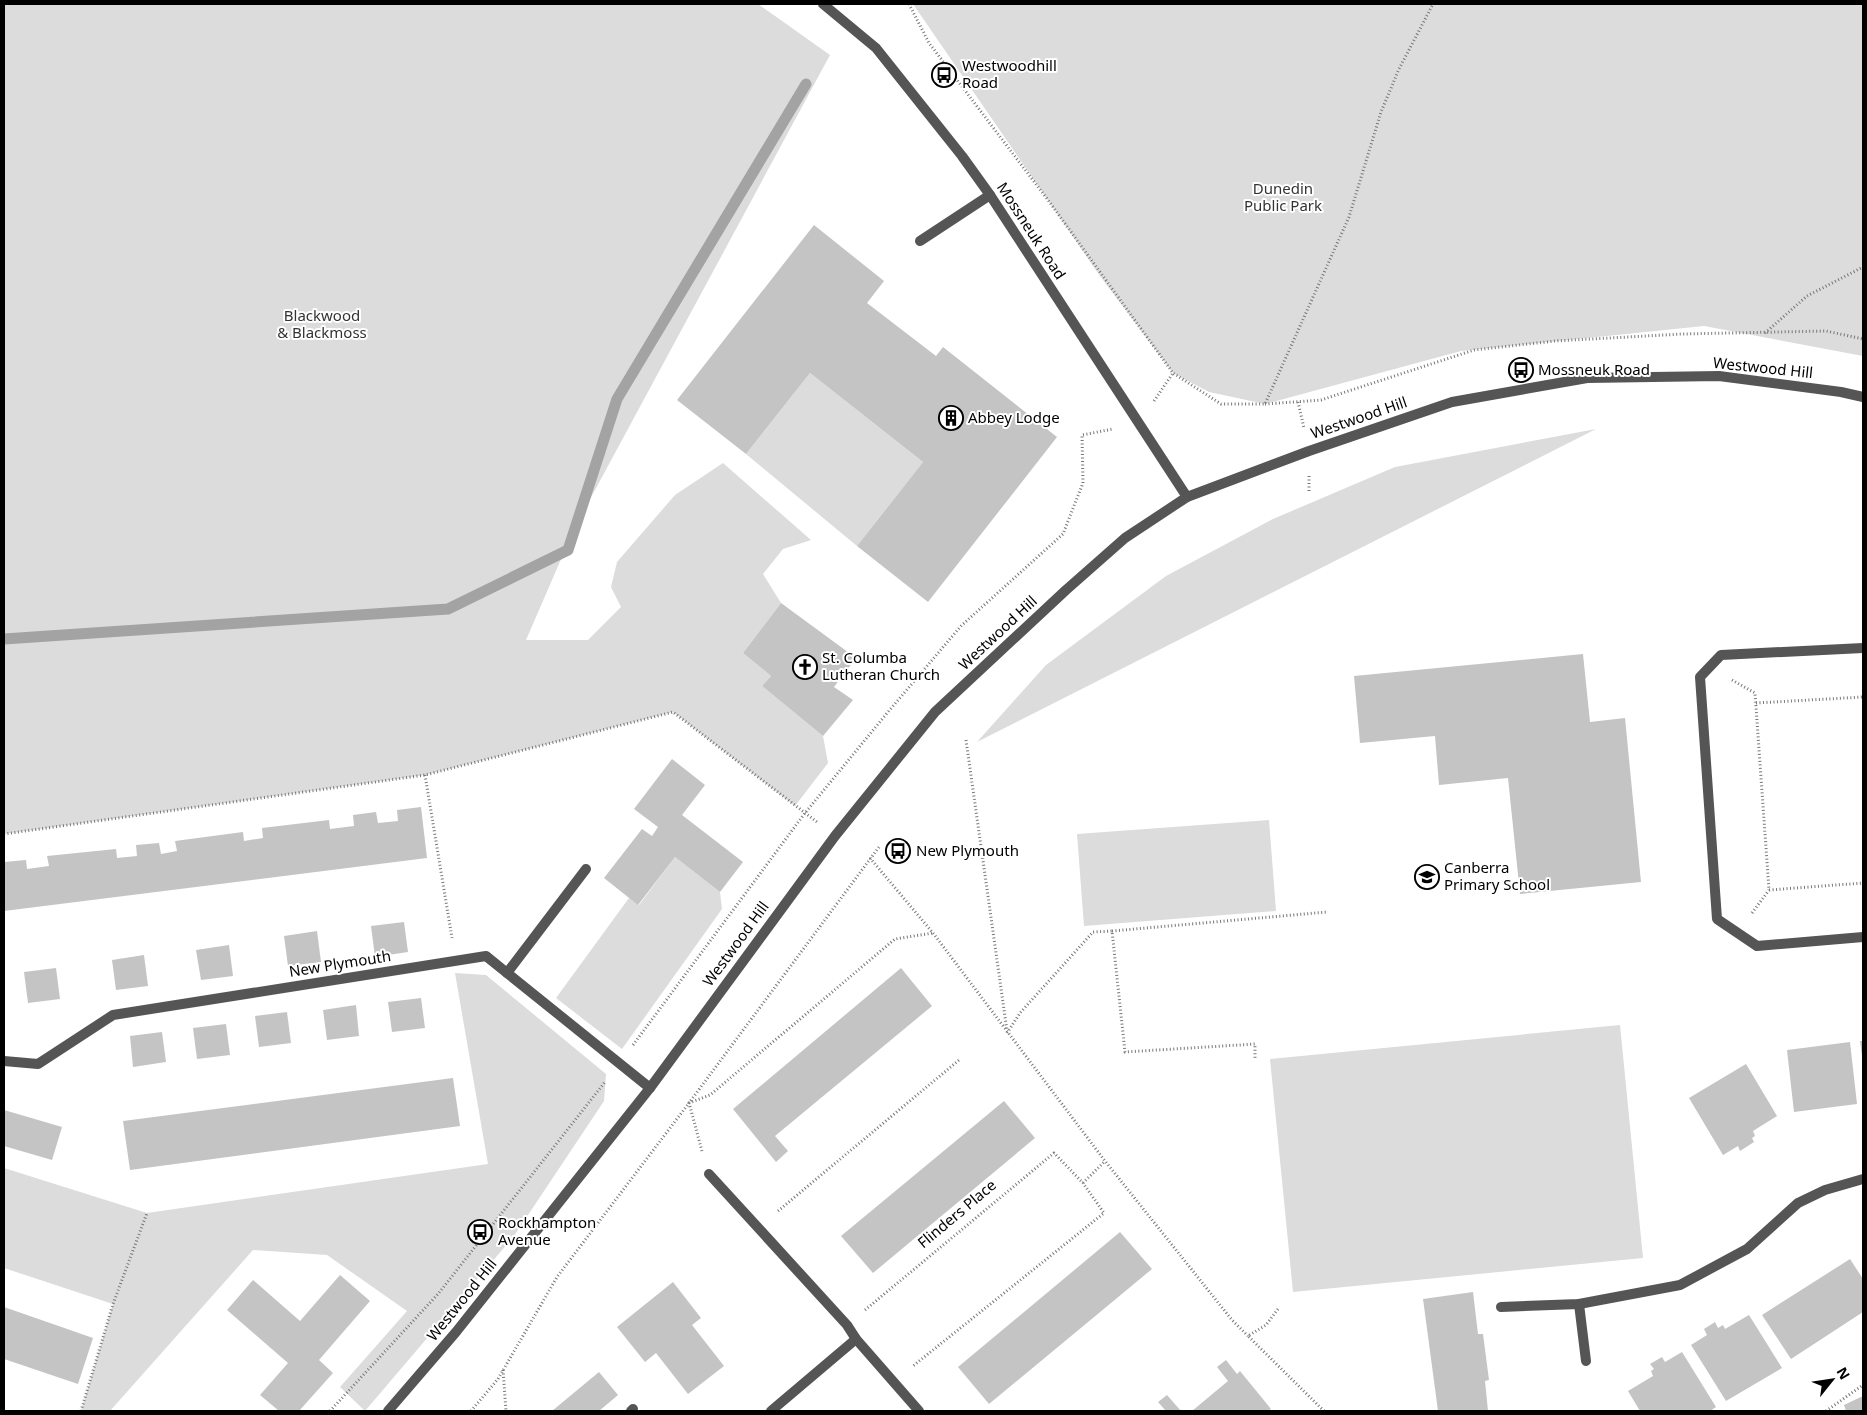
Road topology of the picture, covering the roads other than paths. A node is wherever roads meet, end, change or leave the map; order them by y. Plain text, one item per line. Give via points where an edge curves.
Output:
1 (823, 4) edge
2 (990, 195) junction
3 (920, 241) dead end
4 (1863, 397) edge
5 (1187, 497) junction
6 (1863, 648) edge
7 (586, 868) dead end
8 (1863, 938) edge
9 (507, 973) junction
10 (4, 1061) edge
11 (650, 1088) junction
12 (709, 1174) road end
13 (1863, 1179) edge
14 (1579, 1304) junction
15 (1501, 1308) dead end
16 (856, 1339) junction
17 (1586, 1361) dead end
18 (388, 1411) edge
19 (770, 1411) edge
20 (919, 1411) edge

1 - 2 street, Mossneuk Road via 876,48
2 - 3 street
2 - 5 street, Mossneuk Road
4 - 5 street, Westwood Hill via 1719,376 1588,378 1452,402
5 - 11 street, Westwood Hill via 1125,538 935,712 835,836
6 - 8 street via 1721,655 1700,677 1717,919 1757,946
7 - 9 street
9 - 10 street, New Plymouth via 486,956 113,1015 38,1064
9 - 11 street, New Plymouth
11 - 18 street, Westwood Hill via 456,1332
12 - 16 street via 847,1325
13 - 14 street via 1798,1202 1747,1249 1680,1285
14 - 15 street
14 - 17 street
16 - 19 street
16 - 20 street

